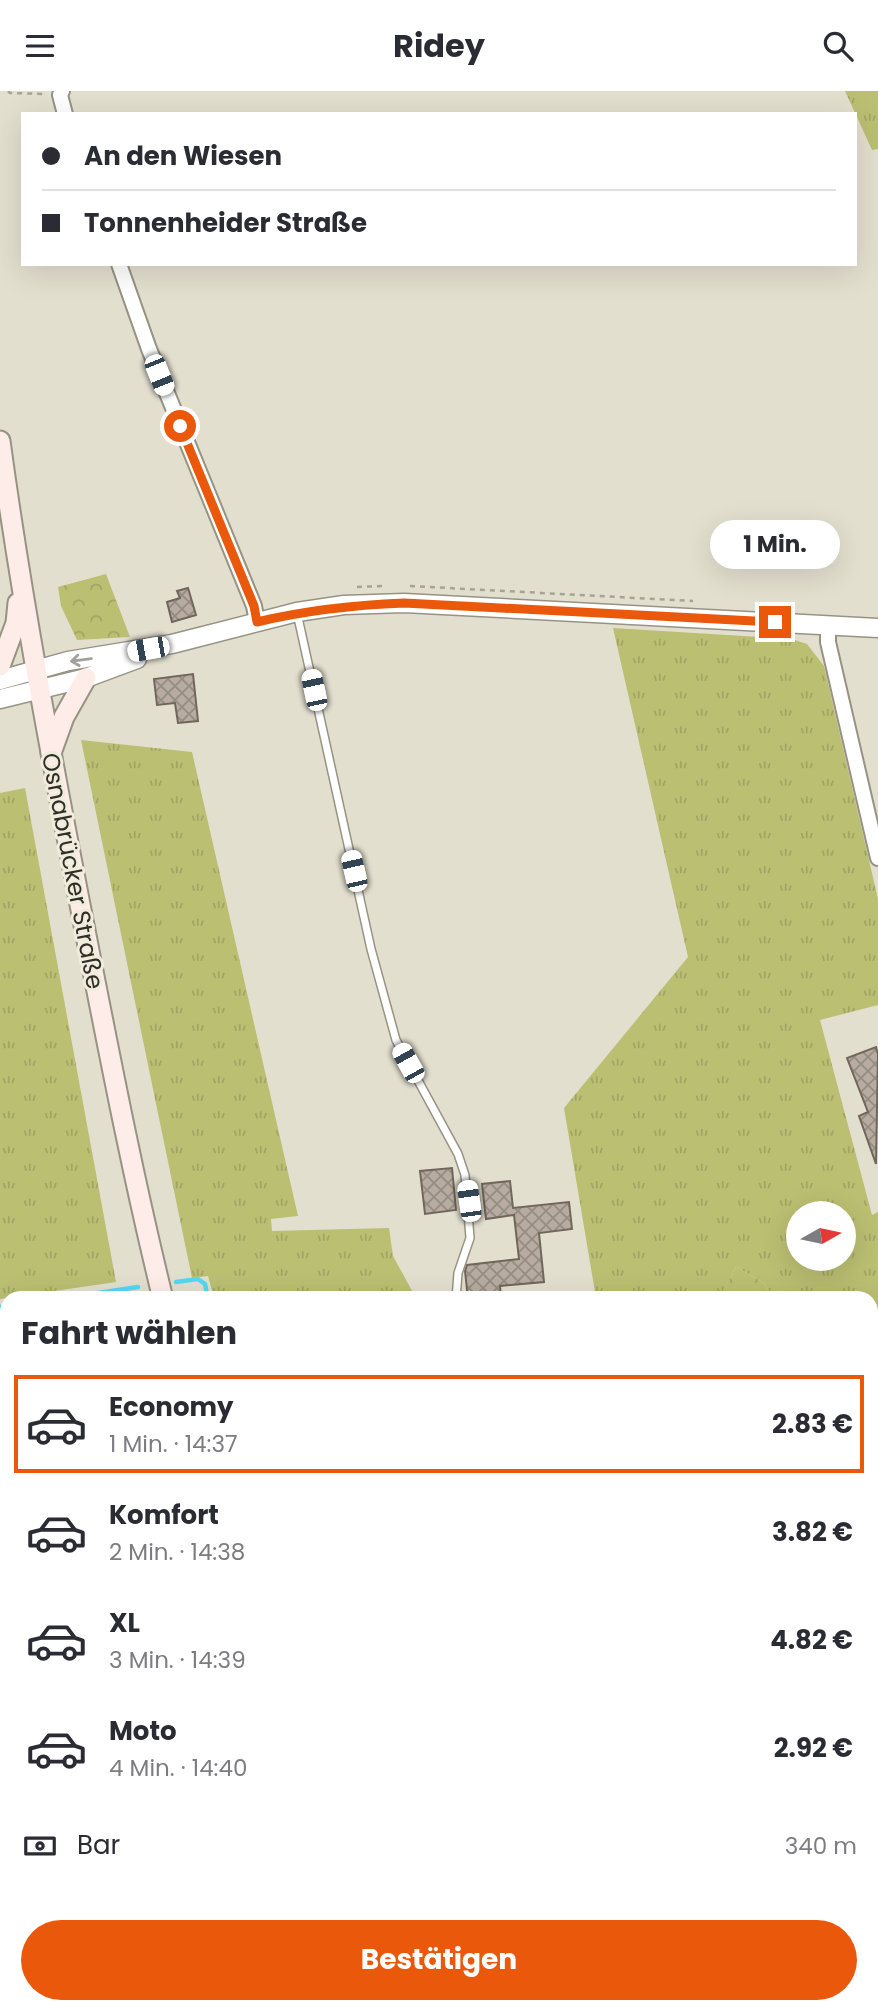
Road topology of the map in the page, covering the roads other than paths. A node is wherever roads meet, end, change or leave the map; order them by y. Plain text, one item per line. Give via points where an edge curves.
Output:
1 (61, 93) edge
2 (65, 112) edge
3 (119, 266) edge
4 (0, 441) edge
5 (20, 577) junction
6 (297, 612) junction
7 (257, 622) junction
8 (828, 625) junction
9 (878, 628) edge
10 (172, 644) junction
11 (0, 666) edge
12 (36, 669) junction
13 (86, 678) junction
14 (0, 680) edge
15 (39, 691) junction
16 (0, 699) edge
17 (50, 754) junction
18 (878, 858) edge
19 (161, 1291) edge
20 (457, 1291) edge

1 - 2 street
3 - 7 street
4 - 5 main road, Osnabrücker Straße
5 - 11 main road via 16,623
5 - 12 main road, Osnabrücker Straße
6 - 7 street
6 - 8 street via 404,603
6 - 20 lane via 370,949 396,1040 465,1175 470,1238
7 - 10 street
8 - 9 street
8 - 18 street via 828,642
10 -> 12 street
10 - 13 street
12 - 14 street
12 - 15 main road, Osnabrücker Straße
13 - 15 street
13 - 17 main road
15 - 16 street
15 - 17 main road, Osnabrücker Straße
17 - 19 main road, Osnabrücker Straße

